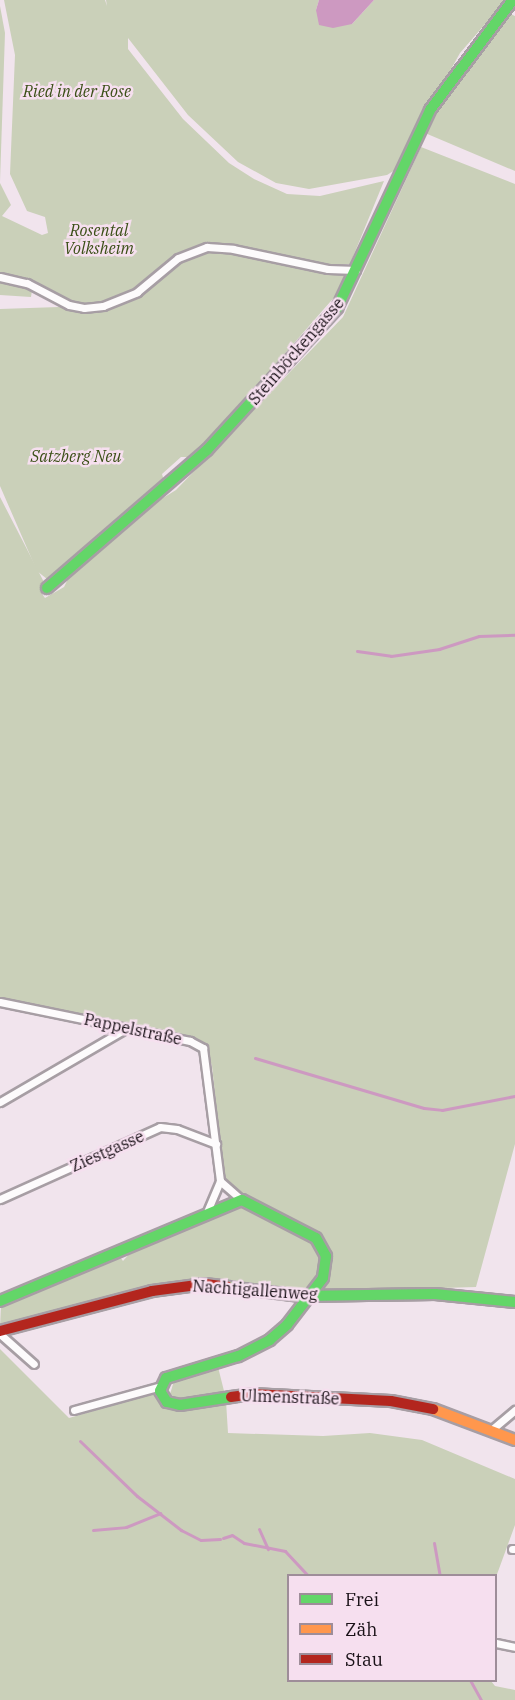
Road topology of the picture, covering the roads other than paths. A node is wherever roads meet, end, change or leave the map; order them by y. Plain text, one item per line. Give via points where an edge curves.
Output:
1 (513, 0) edge
2 (356, 270) junction
3 (0, 277) edge
4 (47, 588) dead end
5 (0, 1002) edge
6 (127, 1028) junction
7 (0, 1102) edge
8 (216, 1144) junction
9 (220, 1181) junction
10 (0, 1199) edge
11 (242, 1200) junction
12 (206, 1214) junction
13 (312, 1295) junction
14 (0, 1301) edge
15 (515, 1302) edge
16 (0, 1332) edge
17 (34, 1364) dead end
18 (162, 1386) junction
19 (74, 1410) dead end
20 (515, 1410) edge
21 (490, 1431) junction
22 (515, 1440) edge
23 (497, 1643) edge
24 (515, 1647) edge

1 - 2 street, Steinböckengasse via 430,110
2 - 3 street via 328,269 207,247 178,258 137,292 93,308 69,305 27,284
2 - 4 street, Steinböckengasse via 343,300 329,318 217,440
5 - 6 street, Pappelstraße
6 - 7 street
6 - 8 street, Pappelstraße via 190,1041 203,1048
8 - 9 street, Pappelstraße
8 - 10 street, Ziestgasse via 177,1129 160,1127
9 - 11 street
9 - 12 street, Pappelstraße
11 - 12 street
11 - 13 street via 310,1233 321,1243 326,1270
12 - 14 street
13 - 15 street, Nachtigallenweg via 455,1294
13 - 16 street, Nachtigallenweg via 214,1284 180,1285
13 - 18 street via 270,1340 238,1356 171,1374
16 - 17 street
18 - 19 street
18 - 21 street, Ulmenstraße via 164,1399 176,1405 252,1394 391,1401 433,1409
20 - 21 street
21 - 22 street, Ulmenstraße
23 - 24 street

